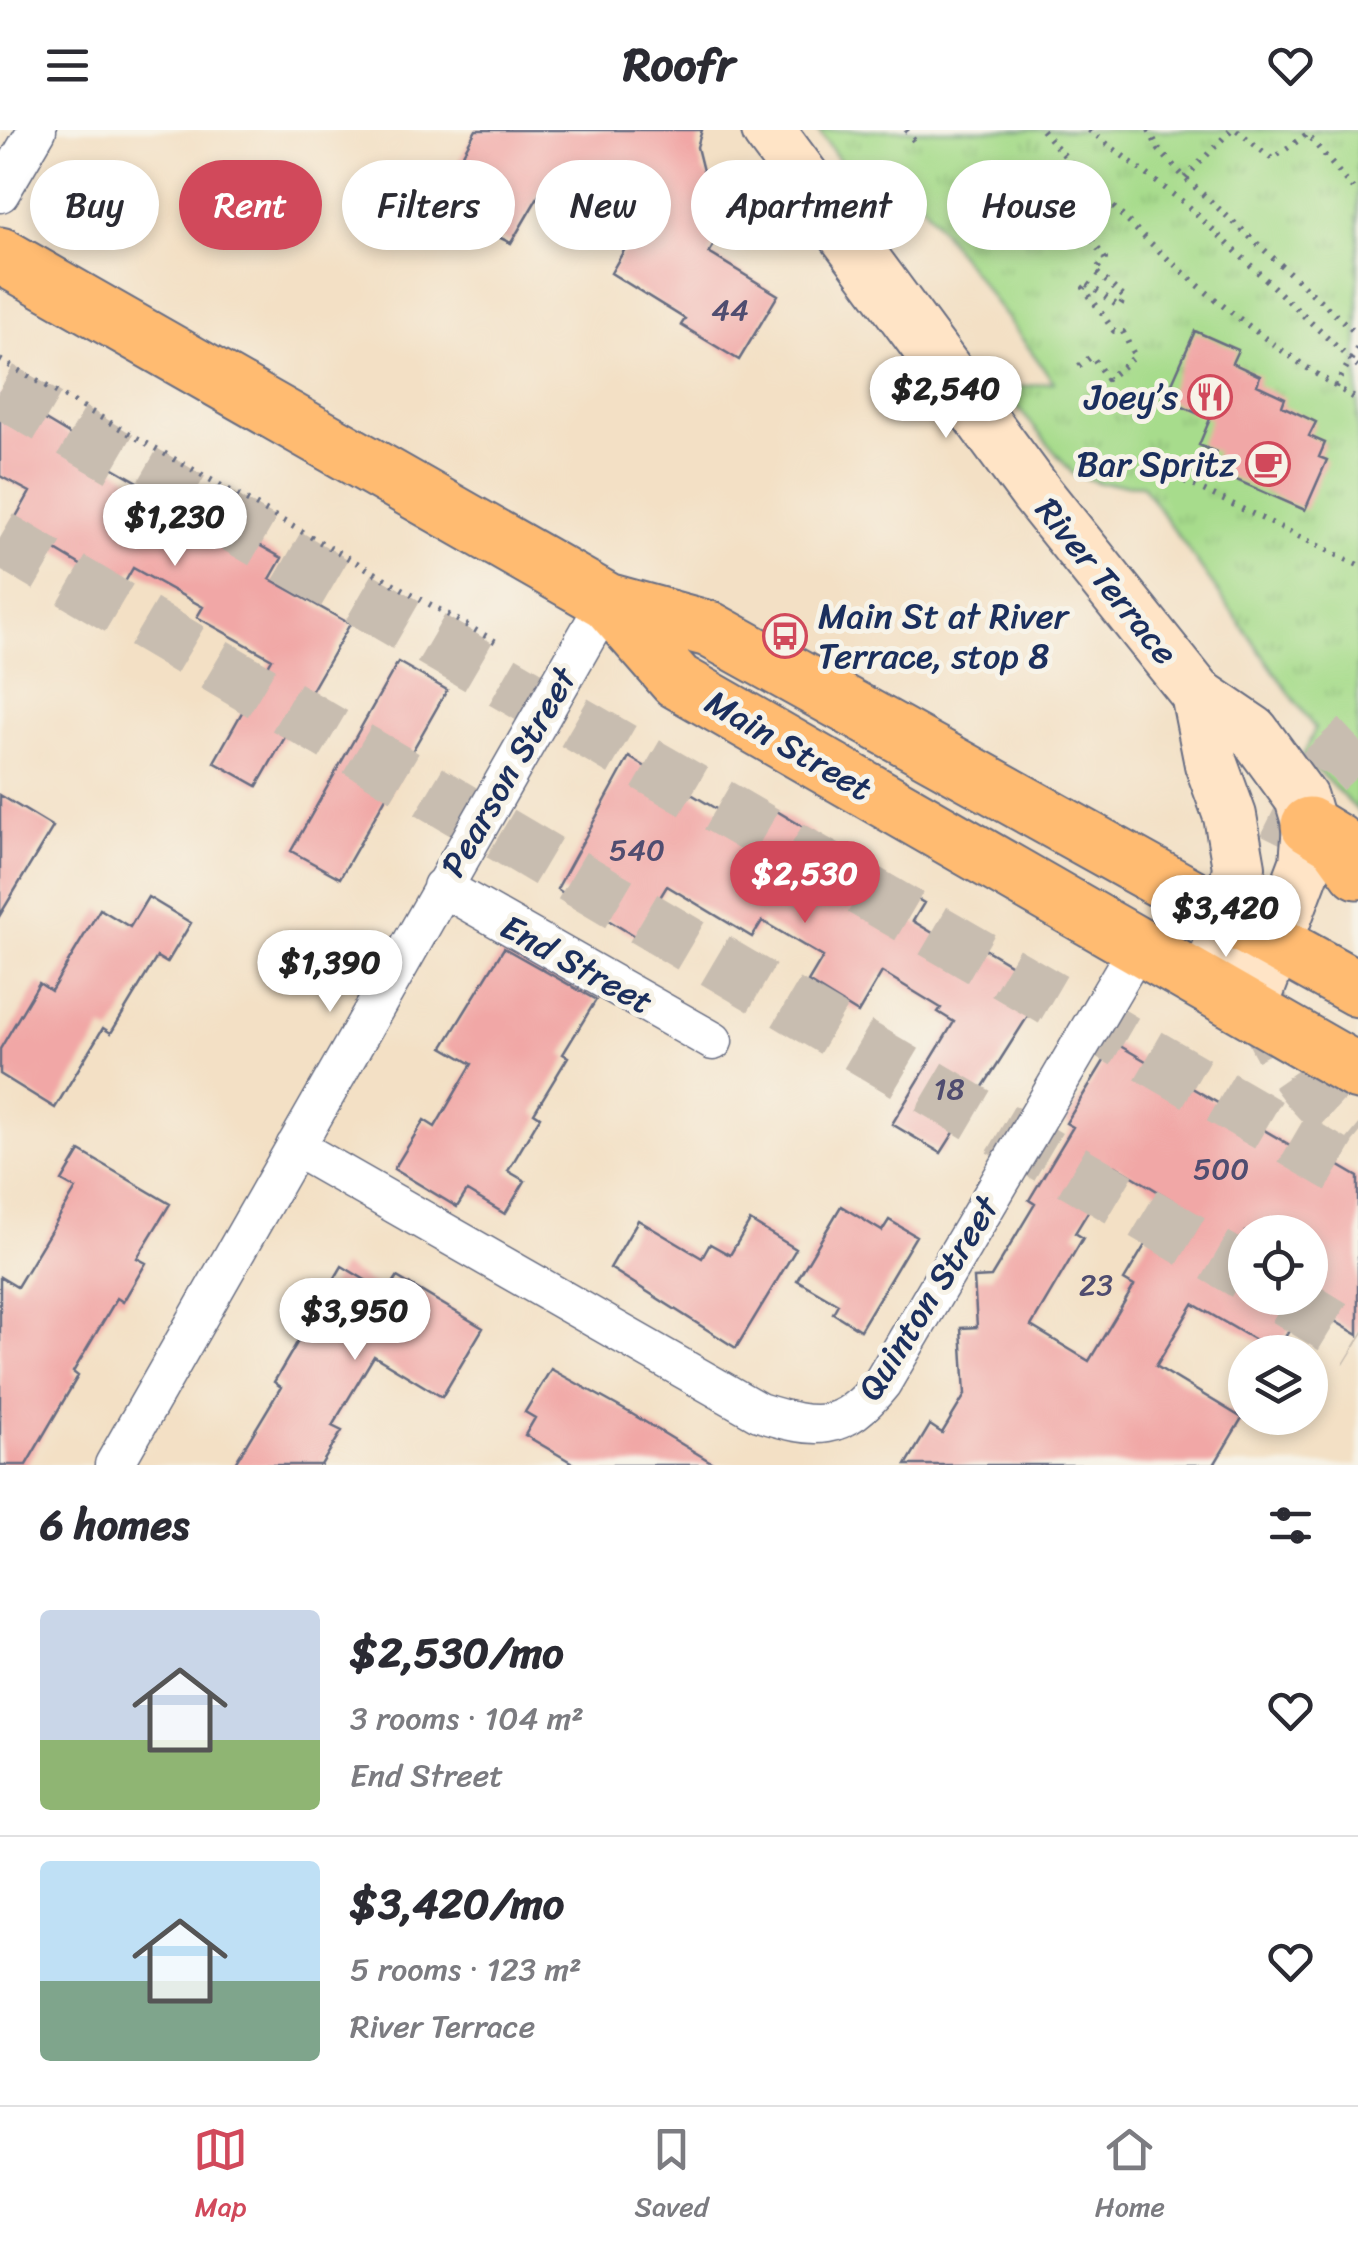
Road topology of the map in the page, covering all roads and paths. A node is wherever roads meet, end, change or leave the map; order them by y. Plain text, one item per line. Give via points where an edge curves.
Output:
1 (37, 130) edge
2 (768, 130) edge
3 (906, 130) edge
4 (1042, 130) edge
5 (1088, 130) edge
6 (1150, 130) edge
7 (1234, 130) edge
8 (918, 146) dead end
9 (1067, 160) edge
10 (1185, 178) junction
11 (0, 193) edge
12 (1358, 195) edge
13 (1111, 207) edge
14 (1098, 250) edge
15 (0, 255) edge
16 (1358, 336) edge
17 (1358, 347) edge
18 (0, 360) edge
19 (1349, 360) junction
20 (1079, 366) dead end
21 (1358, 368) edge
22 (1335, 386) junction
23 (1358, 400) edge
24 (1166, 472) dead end
25 (1358, 565) edge
26 (607, 601) junction
27 (498, 644) dead end
28 (1198, 694) junction
29 (1308, 825) junction
30 (1358, 871) edge
31 (442, 887) junction
32 (1230, 917) junction
33 (1277, 943) junction
34 (1139, 944) junction
35 (1358, 989) edge
36 (1229, 995) junction
37 (713, 1040) dead end
38 (1358, 1072) edge
39 (295, 1147) junction
40 (114, 1465) edge

1 - 11 street
2 - 28 main road, River Terrace via 1037,494
3 - 8 path
4 - 9 path
5 - 19 path via 1187,205
6 - 10 path
7 - 10 path
7 - 12 path via 1272,159 1307,134
10 - 16 path
13 - 22 path via 1156,250
14 - 20 path via 1105,260 1094,271 1125,298 1119,307 1088,284 1084,288 1114,331 1124,332 1134,357 1107,380 1092,356
15 - 26 highway, Main Street
17 - 19 path
18 - 27 path
19 - 21 path
19 - 22 path
22 - 23 path
24 - 25 path
26 - 31 street, Pearson Street
26 - 32 highway, Main Street via 709,629
26 - 34 highway, Main Street via 677,681
28 - 29 main road, River Terrace via 1253,732 1294,785
28 - 32 main road, River Terrace via 1210,764 1237,844
29 - 30 highway via 1337,842
29 - 33 main road, River Terrace via 1306,863
31 - 37 street, End Street
31 - 39 street, Pearson Street
32 - 33 highway, Main Street
32 - 36 main road, River Terrace
33 - 35 highway, Main Street
33 - 36 main road, River Terrace
34 - 36 highway, Main Street
34 - 39 street, Quinton Street via 882,1383 860,1410 827,1426 759,1412
36 - 38 highway, Main Street
39 - 40 street, Pearson Street

